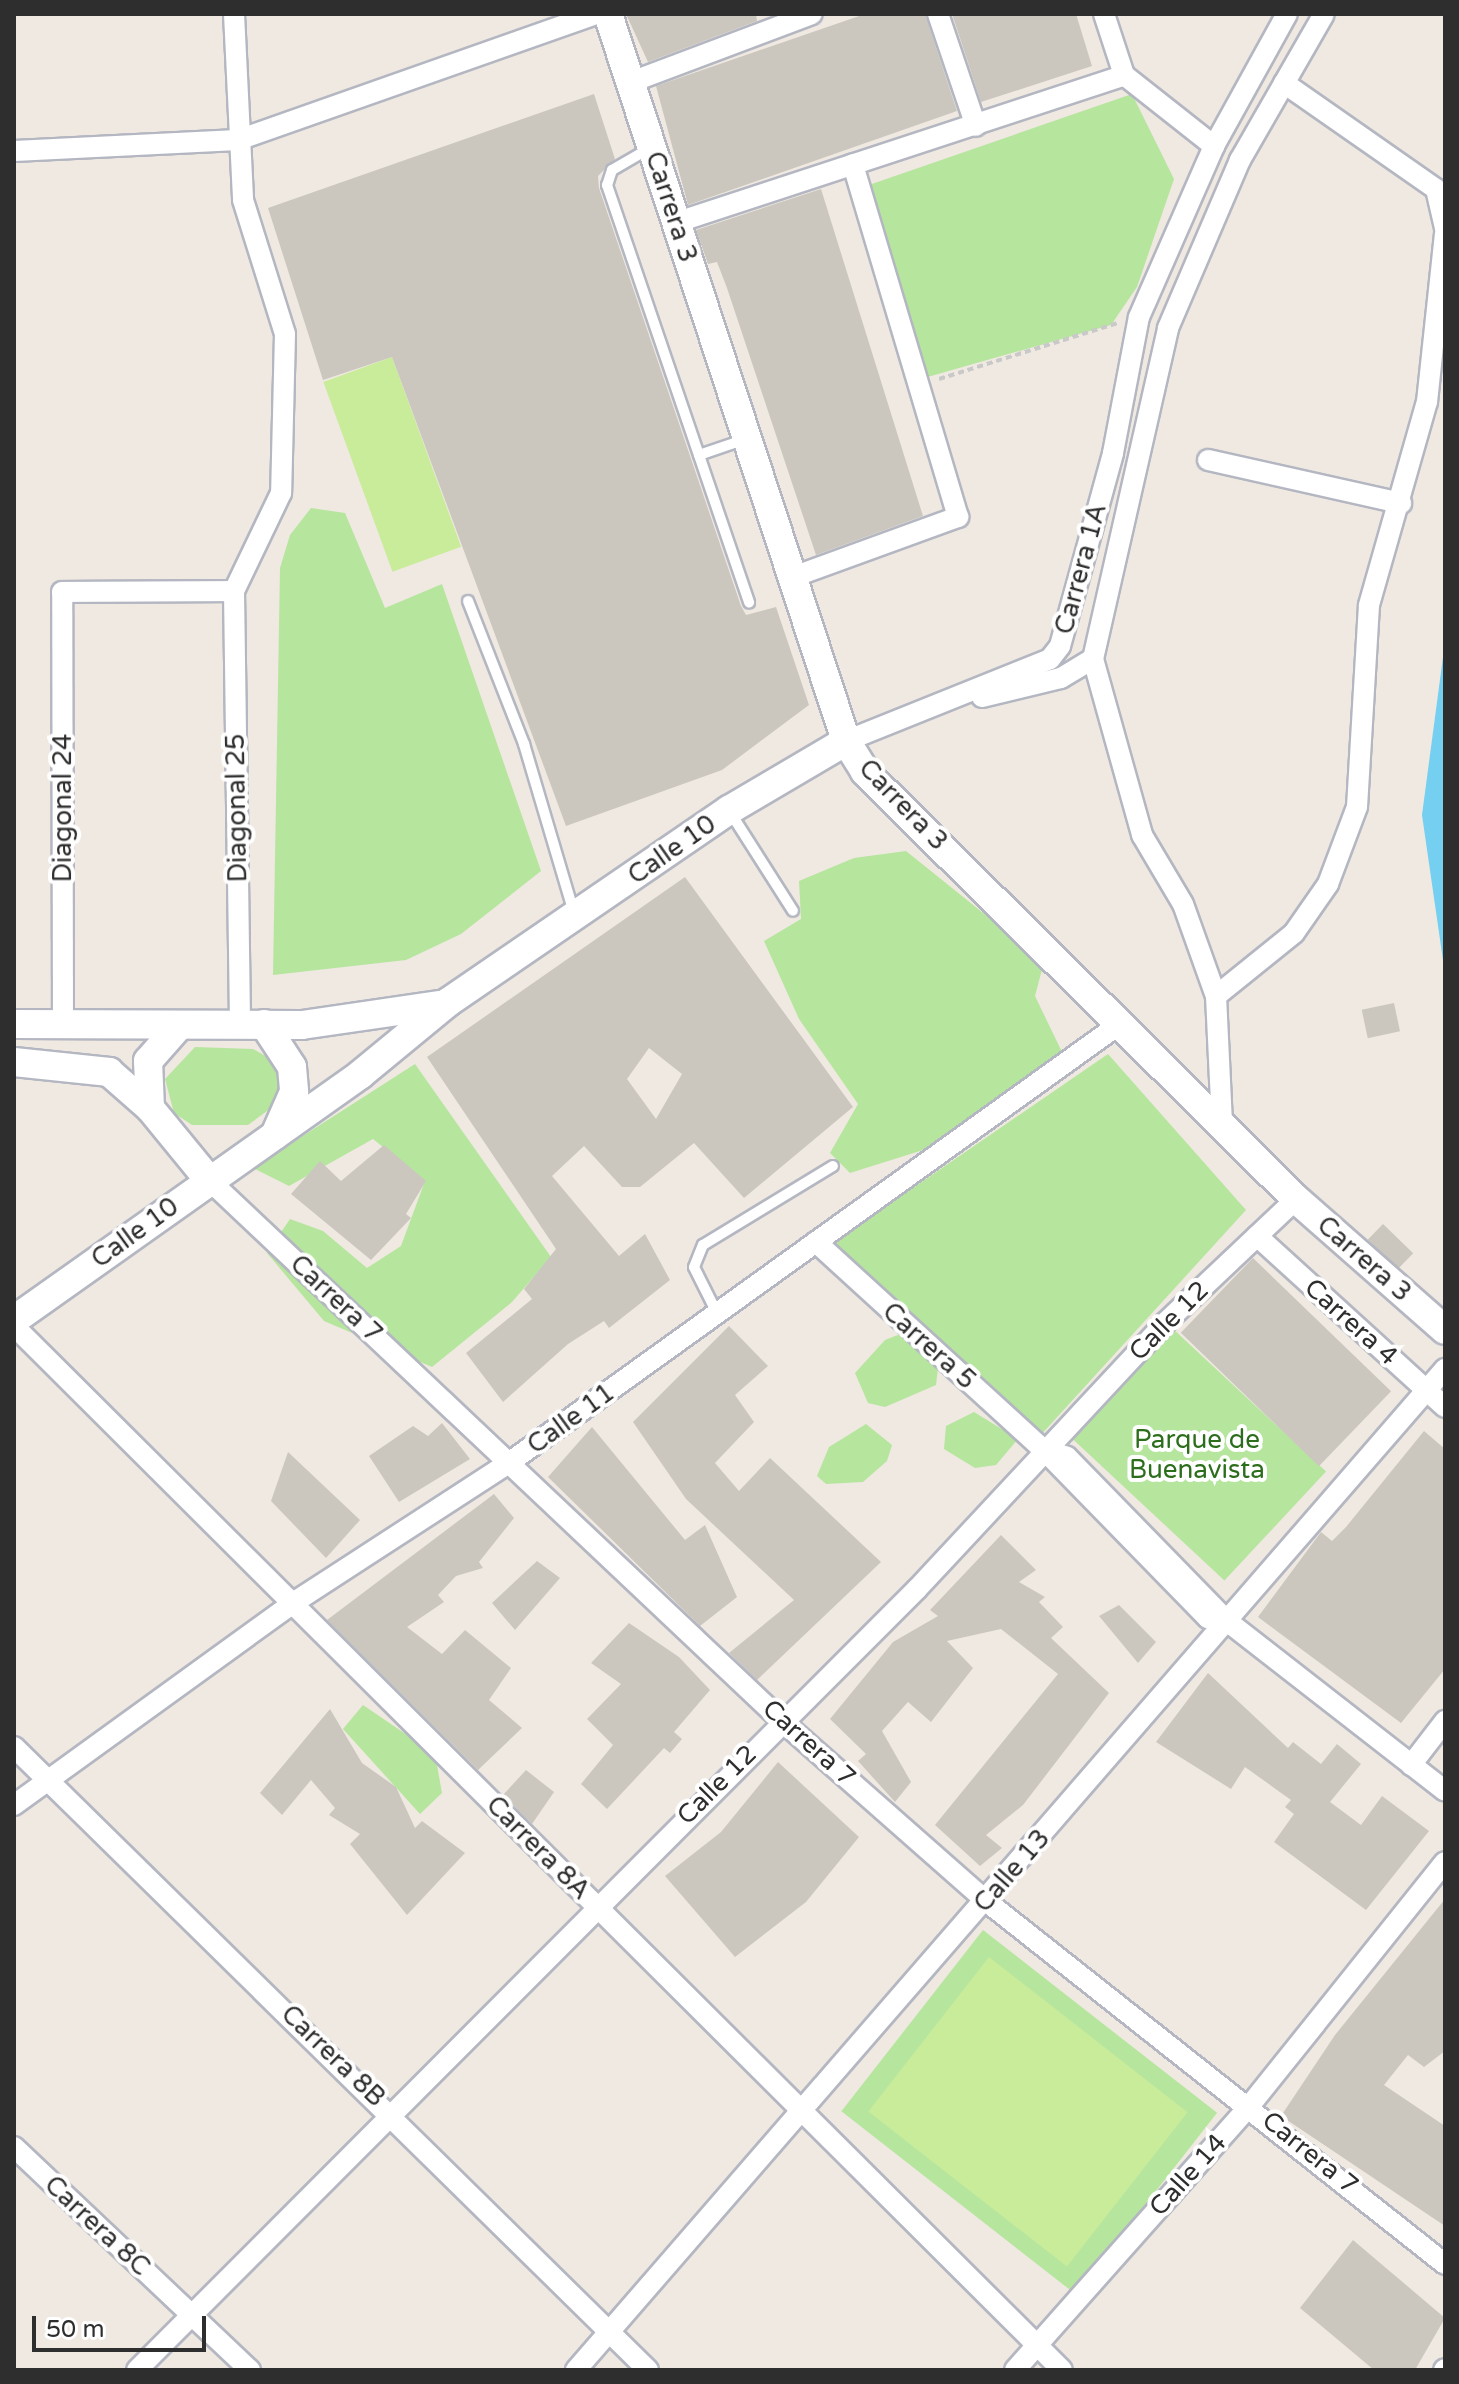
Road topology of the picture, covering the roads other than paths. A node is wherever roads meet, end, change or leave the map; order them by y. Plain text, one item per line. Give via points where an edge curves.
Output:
1 (234, 14) edge
2 (596, 14) edge
3 (608, 14) edge
4 (812, 14) edge
5 (938, 14) edge
6 (1104, 14) edge
7 (1287, 14) edge
8 (1324, 14) edge
9 (782, 18) edge
10 (1124, 75) junction
11 (631, 82) junction
12 (1284, 83) junction
13 (976, 126) junction
14 (238, 140) junction
15 (1214, 146) junction
16 (652, 147) junction
17 (14, 151) edge
18 (853, 164) junction
19 (675, 223) junction
20 (1445, 230) edge
21 (747, 439) junction
22 (699, 455) junction
23 (1208, 460) dead end
24 (1401, 503) junction
25 (793, 577) junction
26 (234, 591) junction
27 (468, 601) dead end
28 (749, 603) dead end
29 (1093, 659) junction
30 (908, 714) junction
31 (846, 741) junction
32 (729, 810) junction
33 (793, 911) dead end
34 (576, 919) junction
35 (1216, 996) junction
36 (447, 1003) junction
37 (1121, 1023) junction
38 (14, 1024) edge
39 (63, 1024) junction
40 (252, 1025) junction
41 (179, 1026) junction
42 (14, 1062) edge
43 (150, 1108) junction
44 (1222, 1122) junction
45 (272, 1139) junction
46 (833, 1166) dead end
47 (209, 1180) junction
48 (1296, 1199) junction
49 (1257, 1236) junction
50 (816, 1242) junction
51 (717, 1313) junction
52 (14, 1323) edge
53 (1445, 1330) edge
54 (1445, 1369) edge
55 (1426, 1390) junction
56 (1445, 1407) edge
57 (1043, 1449) junction
58 (510, 1462) junction
59 (293, 1603) junction
60 (1227, 1621) junction
61 (782, 1721) junction
62 (1445, 1721) edge
63 (14, 1747) edge
64 (1411, 1765) junction
65 (49, 1780) junction
66 (1445, 1791) edge
67 (14, 1805) edge
68 (1445, 1862) edge
69 (986, 1901) junction
70 (596, 1905) junction
71 (1251, 2104) junction
72 (801, 2110) junction
73 (392, 2113) junction
74 (14, 2147) edge
75 (1445, 2264) edge
76 (192, 2314) junction
77 (609, 2333) junction
78 (1036, 2344) junction
79 (137, 2370) edge
80 (250, 2370) edge
81 (576, 2370) edge
82 (648, 2370) edge
83 (1015, 2370) edge
84 (1062, 2370) edge

1 - 14 street
2 - 14 street
3 - 11 street, Carrera 3
4 - 9 street
5 - 13 street
6 - 10 street
7 - 15 street, Carrera 1A
8 - 12 street, Carrera 1A
9 - 11 street
10 - 13 street
10 - 15 street
11 - 16 street, Carrera 3
12 - 20 street via 1436,189
12 - 29 street, Carrera 1A via 1240,160 1168,328
13 - 18 street
14 - 17 street
14 - 26 street via 250,232 285,334 281,493
15 - 30 street, Carrera 1A via 1139,317 1113,453 1060,646 1050,659
16 - 19 street, Carrera 3
16 - 22 lane via 612,170 607,185
18 - 19 street
18 - 25 street via 958,517
19 - 21 street, Carrera 3
20 - 24 street via 1427,402
21 - 22 lane
21 - 25 street, Carrera 3
22 - 28 lane
23 - 24 street
24 - 35 street via 1369,605 1363,766 1353,820 1328,884 1294,933
25 - 31 street, Carrera 3
26 - 39 street, Diagonal 24 via 62,592
26 - 40 street, Diagonal 25
27 - 34 lane via 524,744
29 - 30 street, Carrera 1A via 1061,678
29 - 35 street, Carrera 1A via 1142,835 1183,904
30 - 31 street, Calle 10
31 - 32 street, Calle 10
31 - 37 street, Carrera 3 via 865,772
32 - 33 lane
32 - 34 street, Calle 10
34 - 36 street, Calle 10
35 - 44 street, Carrera 1A
36 - 40 street, Calle 10 via 339,1023
36 - 45 street, Calle 10
37 - 44 street, Carrera 3
37 - 50 street, Calle 11
38 - 39 street, Calle 10
39 - 41 street, Calle 10
40 - 41 street, Calle 10
40 - 45 street via 292,1067 294,1092
41 - 43 street via 148,1061
42 - 43 street via 87,1065 109,1072
43 - 47 street
44 - 48 street, Carrera 3
45 - 47 street, Calle 10
46 - 51 lane via 703,1245 694,1267
47 - 52 street, Calle 10
47 - 58 street, Carrera 7
48 - 49 street, Calle 12
48 - 53 street, Carrera 3
49 - 55 street, Carrera 4
49 - 57 street, Calle 12
50 - 51 street, Calle 11
50 - 57 street, Carrera 5
51 - 58 street, Calle 11
52 - 59 street, Carrera 8A
54 - 55 street, Calle 13
55 - 56 street, Carrera 4
55 - 60 street, Calle 13
57 - 60 street, Carrera 5 via 1067,1457
57 - 61 street, Calle 12 via 917,1589
58 - 59 street, Calle 11
58 - 61 street, Carrera 7
59 - 65 street, Calle 11
59 - 70 street, Carrera 8A
60 - 64 street, Carrera 5
60 - 69 street, Calle 13
61 - 69 street, Carrera 7
61 - 70 street, Calle 12
62 - 64 street
63 - 65 street, Carrera 8B
64 - 66 street, Carrera 5
65 - 67 street, Calle 11
65 - 73 street, Carrera 8B
68 - 71 street, Calle 14
69 - 71 street, Carrera 7
69 - 72 street, Calle 13
70 - 72 street, Carrera 8A
70 - 73 street, Calle 12
71 - 75 street, Carrera 7
71 - 78 street, Calle 14
72 - 77 street, Calle 13
72 - 78 street, Carrera 8A
73 - 76 street, Calle 12
73 - 77 street, Carrera 8B
74 - 76 street, Carrera 8C
76 - 79 street, Calle 12
76 - 80 street, Carrera 8C
77 - 81 street, Calle 13
77 - 82 street, Carrera 8B
78 - 83 street, Calle 14
78 - 84 street, Carrera 8A

